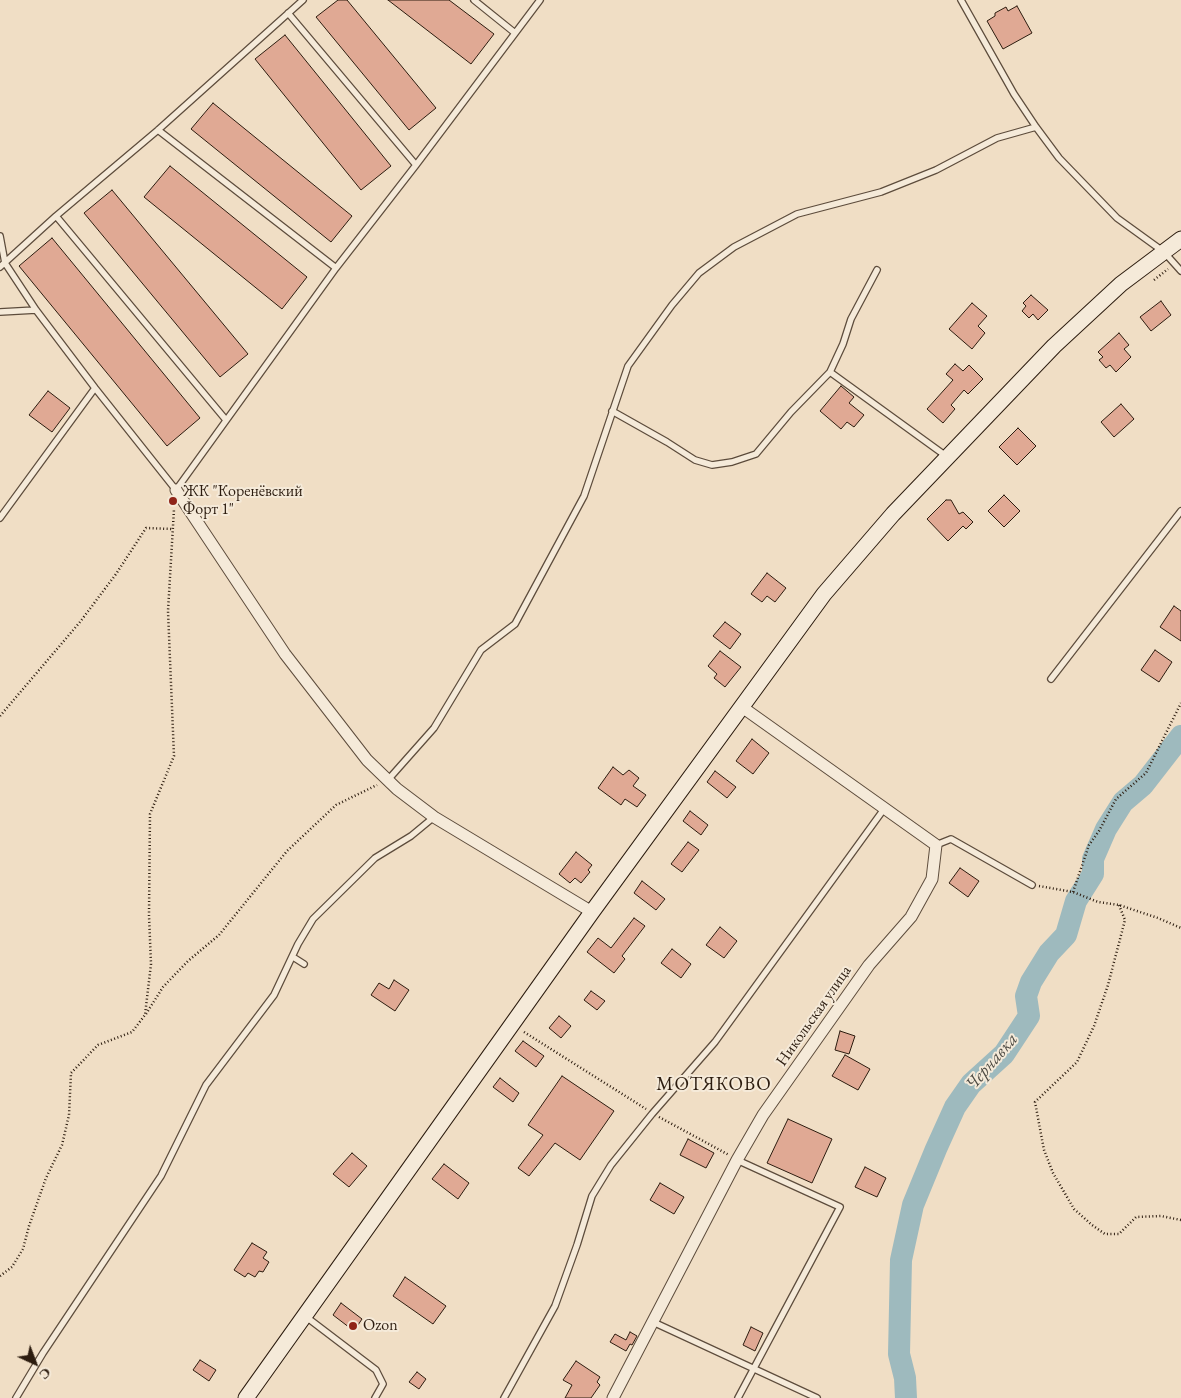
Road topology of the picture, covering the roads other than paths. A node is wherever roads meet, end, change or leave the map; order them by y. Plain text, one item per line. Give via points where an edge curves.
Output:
1 (303, 0) edge
2 (474, 0) edge
3 (540, 0) edge
4 (961, 0) edge
5 (288, 13) junction
6 (515, 33) junction
7 (1036, 127) junction
8 (158, 130) junction
9 (416, 165) junction
10 (56, 216) junction
11 (0, 236) edge
12 (1181, 239) edge
13 (1164, 252) junction
14 (3, 265) edge
15 (336, 268) junction
16 (877, 270) dead end
17 (1181, 271) edge
18 (36, 310) junction
19 (0, 312) edge
20 (830, 372) junction
21 (95, 388) junction
22 (612, 411) junction
23 (226, 420) junction
24 (947, 457) junction
25 (176, 490) junction
26 (1181, 511) edge
27 (0, 518) edge
28 (1052, 679) dead end
29 (742, 707) junction
30 (387, 780) junction
31 (884, 809) junction
32 (434, 818) junction
33 (936, 845) junction
34 (1032, 885) road end
35 (592, 912) junction
36 (293, 957) junction
37 (304, 964) dead end
38 (738, 1160) junction
39 (304, 1316) junction
40 (653, 1322) junction
41 (754, 1368) junction
42 (16, 1398) edge
43 (246, 1398) edge
44 (375, 1398) edge
45 (504, 1398) edge
46 (613, 1398) edge
47 (738, 1398) edge
48 (817, 1398) edge

1 - 5 lane
2 - 6 lane
3 - 6 lane
4 - 7 lane
5 - 8 lane
5 - 9 lane
6 - 9 lane
7 - 13 lane via 1059,158 1116,218
7 - 22 lane via 997,138 936,170 881,192 797,214 734,247 699,273 646,339 628,366
8 - 10 lane
8 - 15 lane
9 - 15 lane
10 - 14 lane
10 - 23 lane
11 - 14 lane
12 - 13 main road
13 - 17 lane
13 - 24 main road via 1121,284 1073,327
14 - 18 lane
15 - 23 lane
16 - 20 lane via 851,319
18 - 19 lane
18 - 21 lane
20 - 22 lane via 756,454 732,462 712,465 695,460
20 - 24 lane
21 - 25 lane
21 - 27 lane
22 - 30 lane via 584,496 515,624 481,650 434,728
23 - 25 lane
24 - 29 main road via 824,594
25 - 30 street via 285,654 367,760
26 - 28 lane
29 - 31 street
29 - 35 main road
30 - 32 street
31 - 33 street
31 - 45 lane via 715,1042 611,1166 592,1196 555,1306
32 - 35 street
32 - 36 lane via 376,858 347,885 313,920
33 - 34 lane via 951,838
33 - 38 street, Никольская улица via 932,879 911,917 869,965 763,1115
35 - 39 main road
36 - 37 lane
36 - 42 lane via 274,995 206,1085 161,1176
38 - 40 street, Никольская улица
38 - 41 lane via 840,1207
39 - 43 main road
39 - 44 lane via 376,1370 383,1384
40 - 41 lane
40 - 46 street, Никольская улица
41 - 47 lane
41 - 48 lane

